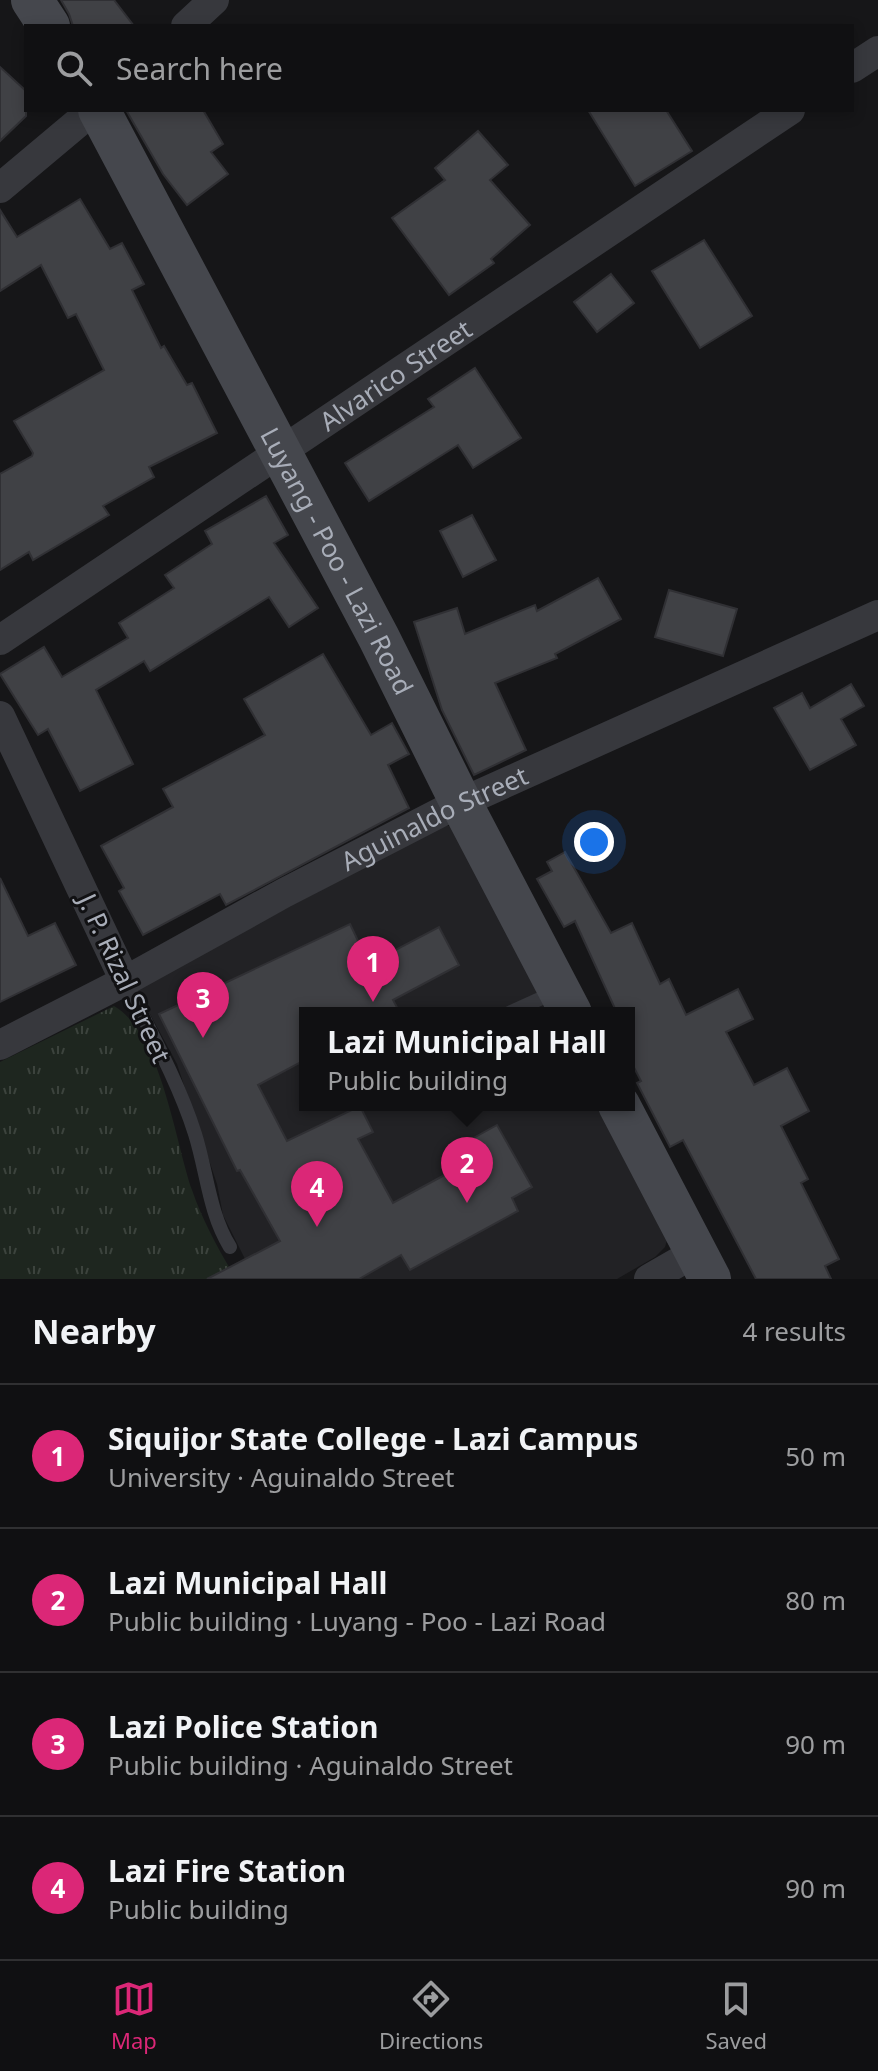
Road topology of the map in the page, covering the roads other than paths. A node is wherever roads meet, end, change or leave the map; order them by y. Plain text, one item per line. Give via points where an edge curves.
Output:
1 (32, 0) edge
2 (214, 0) edge
3 (48, 24) edge
4 (188, 24) edge
5 (878, 51) edge
6 (854, 67) edge
7 (91, 112) edge
8 (100, 112) edge
9 (787, 112) edge
10 (0, 188) edge
11 (280, 452) junction
12 (878, 615) edge
13 (0, 640) edge
14 (0, 716) edge
15 (461, 803) junction
16 (125, 981) junction
17 (565, 1002) edge
18 (540, 1007) edge
19 (0, 1045) edge
20 (622, 1111) edge
21 (230, 1247) dead end
22 (703, 1265) edge
23 (649, 1279) edge

1 - 3 main road
2 - 4 street
5 - 6 street
7 - 10 street
8 - 11 main road, Luyang - Poo - Lazi Road
9 - 11 street, Alvarico Street
11 - 13 street, Alvarico Street
11 - 15 main road, Luyang - Poo - Lazi Road
12 - 15 street, Aguinaldo Street
14 - 16 street, J. P. Rizal Street
15 - 16 street, Aguinaldo Street
15 - 17 main road, Luyang - Poo - Lazi Road
16 - 19 street, Aguinaldo Street
16 - 21 lane, J. P. Rizal Street via 195,1134 216,1217
17 - 18 lane
20 - 22 main road
22 - 23 street

